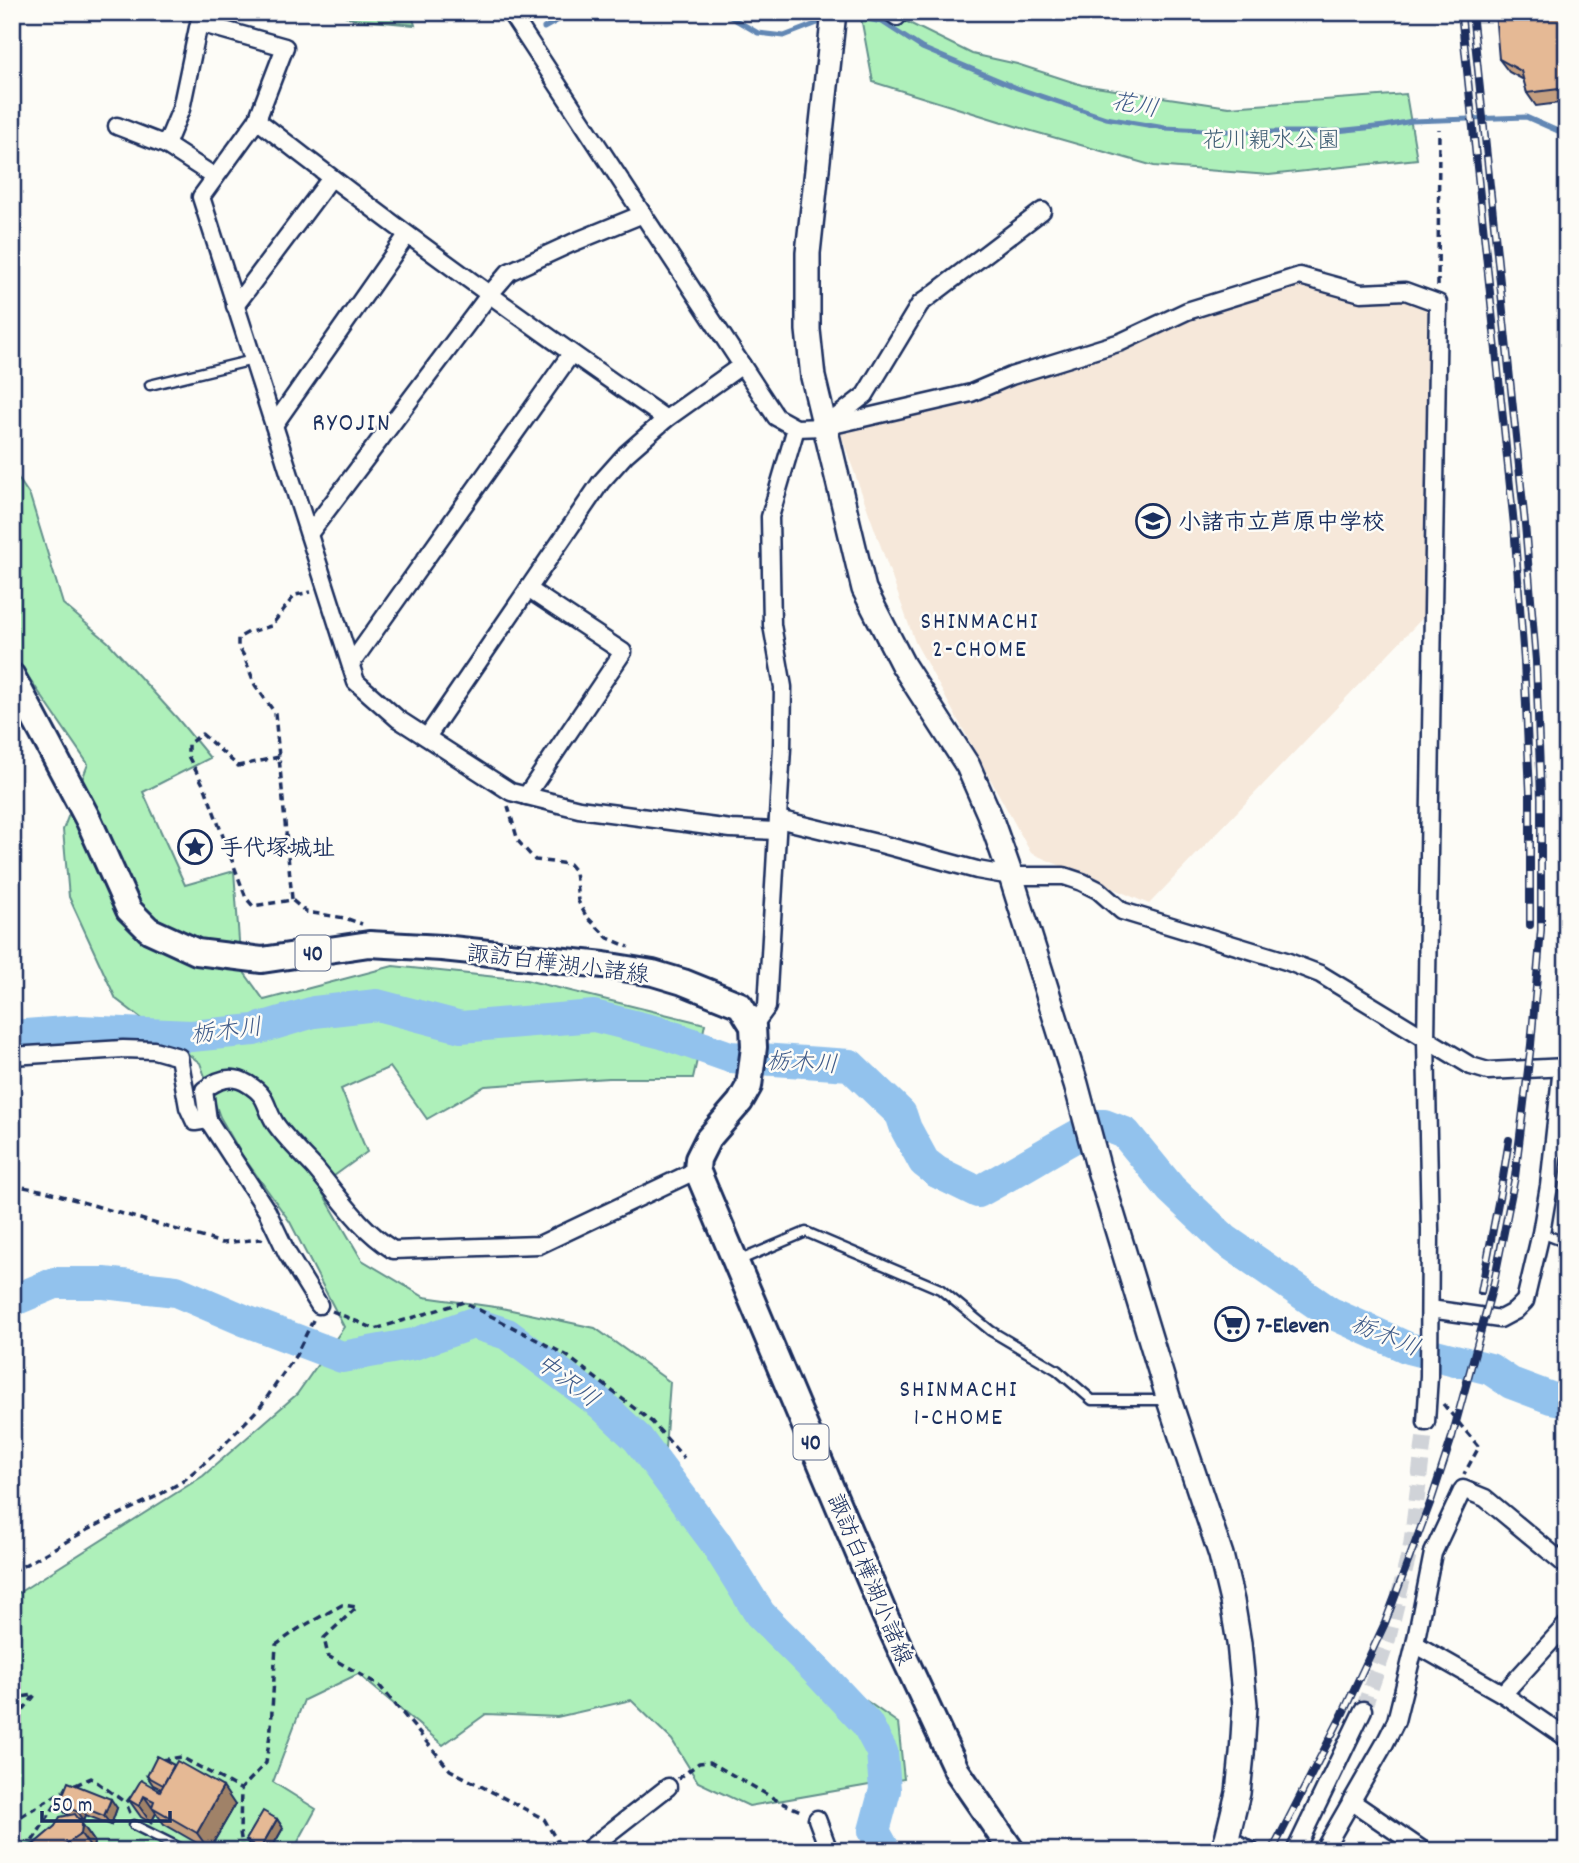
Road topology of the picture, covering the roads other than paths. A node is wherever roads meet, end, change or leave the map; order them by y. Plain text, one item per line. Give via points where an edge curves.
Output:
1 (510, 12) edge
2 (834, 12) edge
3 (890, 12) edge
4 (900, 12) edge
5 (257, 120) junction
6 (117, 126) dead end
7 (166, 145) junction
8 (215, 177) junction
9 (331, 178) junction
10 (1042, 211) dead end
11 (643, 214) junction
12 (407, 235) junction
13 (489, 295) junction
14 (235, 306) junction
15 (571, 354) junction
16 (253, 360) junction
17 (741, 365) junction
18 (150, 385) dead end
19 (666, 419) junction
20 (274, 425) junction
21 (824, 427) junction
22 (796, 428) junction
23 (310, 534) junction
24 (528, 589) junction
25 (351, 664) junction
26 (12, 676) edge
27 (427, 737) junction
28 (526, 796) junction
29 (777, 825) junction
30 (1011, 876) junction
31 (753, 1026) junction
32 (1426, 1040) junction
33 (12, 1056) edge
34 (1565, 1067) edge
35 (208, 1121) junction
36 (697, 1170) junction
37 (1541, 1233) junction
38 (1567, 1243) edge
39 (736, 1262) junction
40 (319, 1306) road end
41 (1430, 1310) junction
42 (1169, 1400) junction
43 (1426, 1422) tunnel mouth
44 (1567, 1566) edge
45 (1567, 1624) edge
46 (1415, 1644) junction
47 (1503, 1694) junction
48 (1363, 1710) tunnel mouth
49 (1567, 1738) edge
50 (668, 1787) road end
51 (1351, 1801) junction
52 (817, 1819) road end
53 (134, 1825) road end
54 (1224, 1844) edge
55 (186, 1851) edge
56 (586, 1851) edge
57 (829, 1851) edge
58 (1012, 1851) edge
59 (1251, 1851) edge
60 (1295, 1851) edge
61 (1323, 1851) edge
62 (1424, 1851) edge

1 - 11 street
2 - 21 street via 808,253 808,330
3 - 4 street via 897,17
5 - 7 street via 285,47 199,23 181,109
5 - 8 street
5 - 9 street
6 - 7 street
7 - 8 street
8 - 14 street via 201,197
9 - 12 street
9 - 14 street
10 - 21 street via 920,304 865,395
11 - 13 street via 509,272
11 - 17 street
12 - 13 street
12 - 20 street
13 - 15 street
13 - 23 street
14 - 16 street
15 - 19 street
15 - 25 street
16 - 18 lane
16 - 20 street
17 - 19 street
17 - 22 street via 776,417
19 - 24 street via 601,482
20 - 23 street
21 - 22 street
21 - 30 street via 864,589 903,664 968,766
21 - 32 street via 971,393 1121,342 1188,312 1300,276 1361,293 1405,291 1438,303
22 - 29 street via 770,517 772,625 783,687
23 - 25 street
24 - 27 street
24 - 28 street via 622,652
25 - 27 street via 356,682 398,719
26 - 31 main road, 諏訪白樺湖小諸線 / 40 via 89,821 129,910 149,930 197,952 262,960 369,944 653,973 740,1006
27 - 28 street via 511,792
28 - 29 street via 579,809 731,829
29 - 30 street via 881,844
29 - 31 street via 767,1007
30 - 32 street via 1064,876 1098,890 1122,911 1321,974
30 - 42 street
31 - 36 main road via 749,1086 708,1139
32 - 34 street via 1488,1071
32 - 41 street
33 - 35 street via 123,1049 179,1057 188,1107 195,1122
34 - 37 street
35 - 36 street via 204,1090 227,1078 247,1083 265,1098 275,1123 357,1219 393,1250 539,1245
35 - 40 street via 267,1212
36 - 39 main road, 諏訪白樺湖小諸線 / 40
37 - 38 lane
37 - 41 street via 1525,1301 1516,1311 1500,1318
39 - 42 lane via 806,1232 940,1289 991,1331 1057,1370 1091,1400
39 - 58 main road, 諏訪白樺湖小諸線 / 40 via 885,1616 957,1771
41 - 43 street
42 - 54 street via 1221,1555 1239,1643 1245,1705 1242,1754 1238,1793
44 - 46 street via 1485,1498 1462,1489 1433,1553
45 - 47 street
46 - 47 street
46 - 51 street via 1396,1721
47 - 49 street
48 - 60 street
50 - 56 street
51 - 61 street
51 - 62 street
52 - 57 street
53 - 55 lane
54 - 59 street

